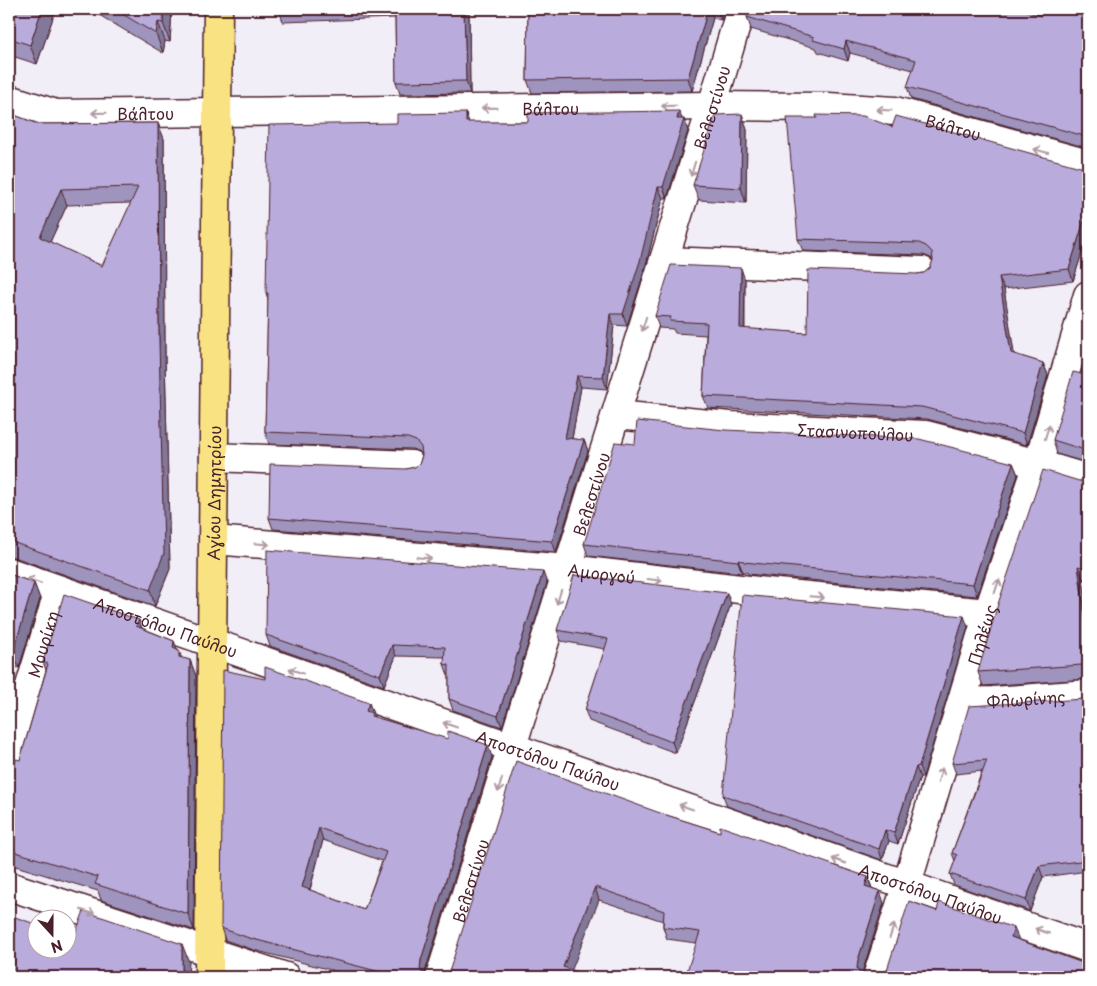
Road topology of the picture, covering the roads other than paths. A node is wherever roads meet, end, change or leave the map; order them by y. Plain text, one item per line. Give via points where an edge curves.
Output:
1 (218, 9) edge
2 (741, 9) edge
3 (9, 98) edge
4 (712, 106) junction
5 (217, 111) junction
6 (1088, 164) edge
7 (664, 261) junction
8 (922, 271) edge
9 (1088, 295) edge
10 (616, 415) junction
11 (214, 457) junction
12 (1038, 464) junction
13 (411, 465) dead end
14 (1088, 480) edge
15 (214, 540) junction
16 (568, 569) junction
17 (9, 572) edge
18 (59, 590) junction
19 (988, 613) junction
20 (212, 642) junction
21 (1088, 694) edge
22 (962, 702) junction
23 (512, 746) junction
24 (9, 755) edge
25 (907, 884) junction
26 (9, 886) edge
27 (1088, 948) edge
28 (209, 965) edge
29 (286, 977) edge
30 (440, 977) edge
31 (877, 977) edge

1 - 5 main road, Αγίου Δημητρίου
2 - 4 street, Βελεστίνου
5 -> 3 street, Βάλτου via 56,114
4 -> 5 street, Βάλτου
6 -> 4 street, Βάλτου via 895,111
4 -> 7 street, Βελεστίνου
5 - 11 main road, Αγίου Δημητρίου
7 - 8 street
7 -> 10 street, Βελεστίνου
12 -> 9 street, Πηλέως
10 - 12 street, Στασινοπούλου via 730,426 926,435
10 - 16 street, Βελεστίνου
11 - 13 street
11 - 15 main road, Αγίου Δημητρίου
12 - 14 street, Στασινοπούλου
19 -> 12 street, Πηλέως
15 -> 16 street, Αμοργού
15 - 20 main road, Αγίου Δημητρίου
16 -> 19 street, Αμοργού
16 -> 23 street, Βελεστίνου
18 -> 17 street, Αποστόλου Παύλου
18 - 20 street, Αποστόλου Παύλου
18 - 24 street, Μουρίκη
19 - 22 street, Πηλέως
23 -> 20 street, Αποστόλου Παύλου
20 - 28 main road, Αγίου Δημητρίου
21 - 22 street, Φλωρίνης
25 -> 22 street, Πηλέως
25 -> 23 street, Αποστόλου Παύλου
23 -> 30 street, Βελεστίνου
27 -> 25 street, Αποστόλου Παύλου
31 -> 25 street, Πηλέως
26 -> 28 street
28 - 29 street

